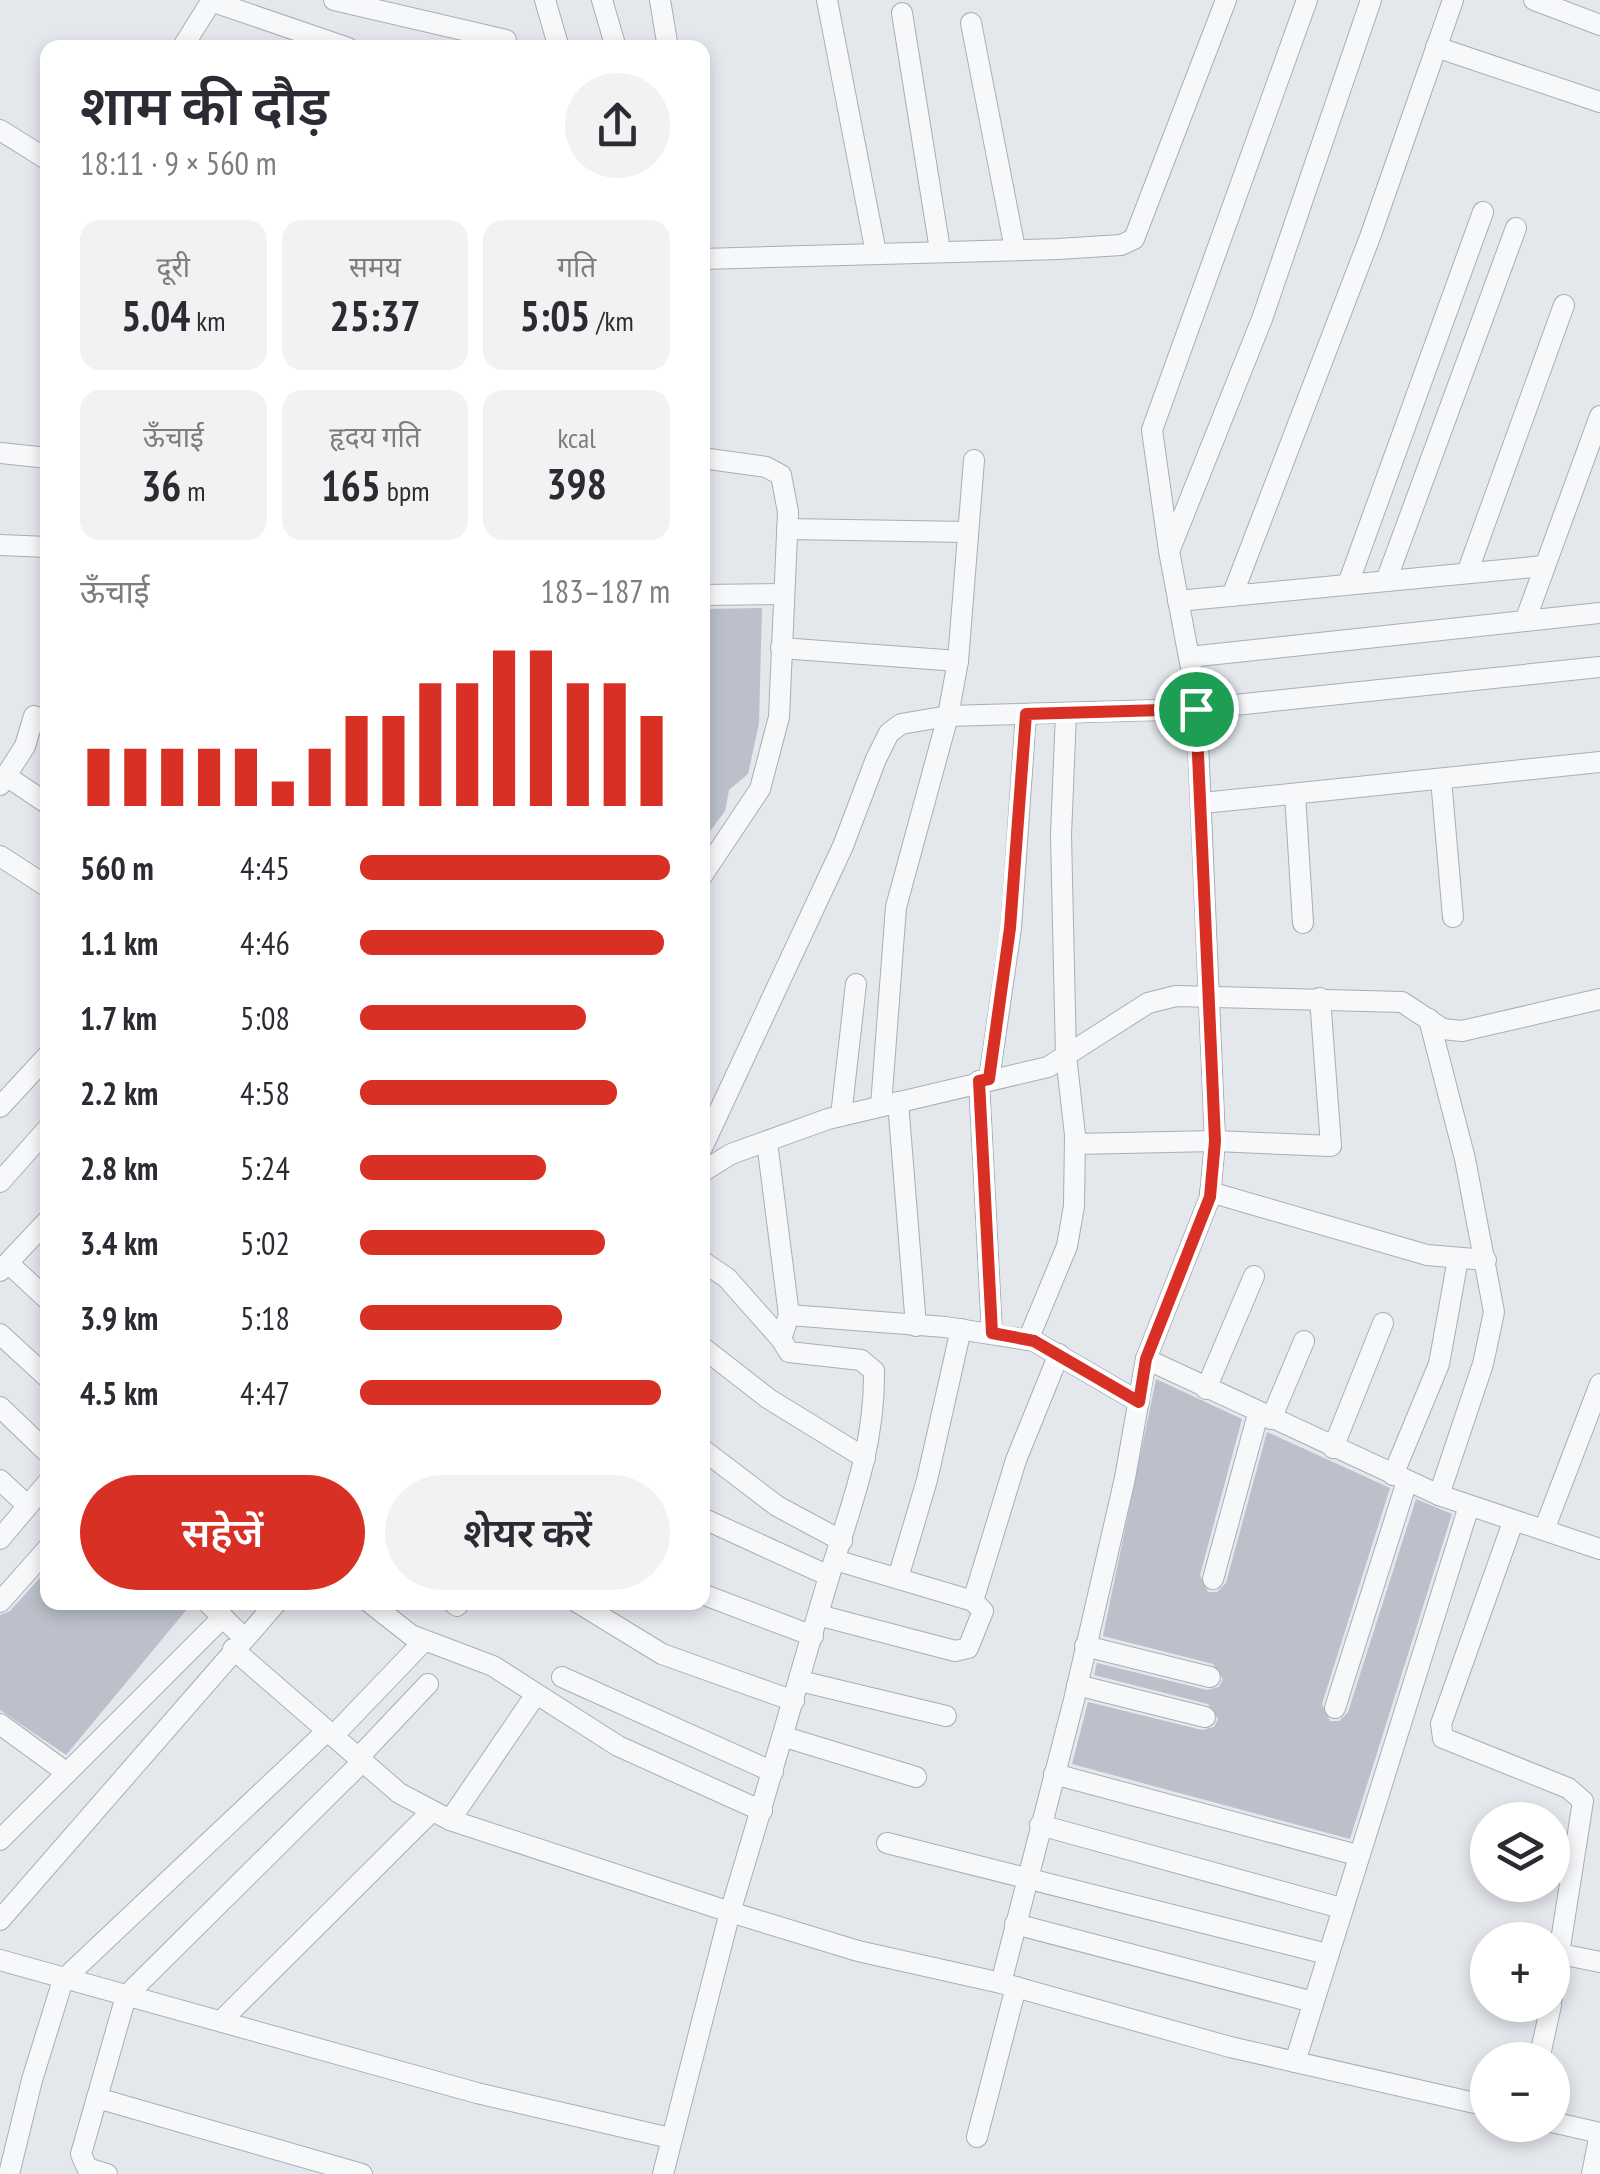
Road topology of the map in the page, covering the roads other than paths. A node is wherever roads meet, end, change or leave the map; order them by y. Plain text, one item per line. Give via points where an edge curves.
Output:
1 (211, 0) edge
2 (334, 0) edge
3 (545, 0) edge
4 (602, 0) edge
5 (660, 0) edge
6 (827, 0) edge
7 (1226, 0) edge
8 (1307, 0) edge
9 (1371, 0) edge
10 (1453, 0) edge
11 (1534, 0) edge
12 (902, 13) dead end
13 (971, 23) dead end
14 (1600, 25) edge
15 (187, 40) edge
16 (325, 40) edge
17 (506, 40) dead end
18 (556, 40) edge
19 (614, 40) edge
20 (667, 40) edge
21 (1436, 47) junction
22 (1600, 102) edge
23 (0, 130) edge
24 (40, 155) edge
25 (1483, 212) dead end
26 (1516, 228) dead end
27 (1015, 249) junction
28 (940, 250) junction
29 (876, 254) junction
30 (710, 259) edge
31 (1564, 305) dead end
32 (1600, 416) edge
33 (0, 453) edge
34 (40, 457) edge
35 (710, 459) edge
36 (974, 460) dead end
37 (787, 529) junction
38 (968, 532) junction
39 (0, 546) edge
40 (40, 546) edge
41 (1169, 551) junction
42 (1544, 566) junction
43 (1467, 573) junction
44 (1386, 581) junction
45 (1348, 584) junction
46 (784, 594) junction
47 (710, 595) edge
48 (1232, 596) junction
49 (1178, 601) junction
50 (1600, 613) edge
51 (1525, 621) junction
52 (781, 648) junction
53 (1189, 657) junction
54 (958, 661) junction
55 (1600, 668) edge
56 (1196, 709) junction
57 (1066, 713) junction
58 (1026, 714) junction
59 (948, 716) junction
60 (40, 720) edge
61 (1600, 762) edge
62 (1441, 779) junction
63 (3, 781) edge
64 (1295, 794) junction
65 (40, 800) edge
66 (1203, 803) junction
67 (0, 856) edge
68 (710, 864) edge
69 (40, 882) edge
70 (1452, 917) dead end
71 (1303, 923) dead end
72 (856, 984) dead end
73 (1208, 996) junction
74 (1320, 998) junction
75 (1600, 999) edge
76 (1429, 1019) junction
77 (1066, 1056) junction
78 (40, 1064) edge
79 (984, 1080) junction
80 (889, 1104) junction
81 (0, 1107) edge
82 (841, 1116) junction
83 (710, 1128) edge
84 (40, 1137) edge
85 (1215, 1141) junction
86 (767, 1142) junction
87 (1075, 1144) junction
88 (710, 1167) edge
89 (0, 1182) edge
90 (1210, 1192) junction
91 (40, 1231) edge
92 (1458, 1258) junction
93 (1486, 1260) junction
94 (4, 1267) edge
95 (710, 1267) edge
96 (1254, 1276) dead end
97 (40, 1294) edge
98 (789, 1315) junction
99 (1383, 1323) dead end
100 (916, 1326) junction
101 (961, 1330) junction
102 (992, 1333) junction
103 (0, 1334) edge
104 (780, 1339) junction
105 (1028, 1340) junction
106 (1304, 1341) dead end
107 (710, 1353) edge
108 (1059, 1354) junction
109 (1146, 1359) junction
110 (40, 1371) edge
111 (1600, 1384) edge
112 (1206, 1389) junction
113 (1139, 1402) junction
114 (0, 1406) edge
115 (1264, 1416) junction
116 (40, 1445) edge
117 (1334, 1448) junction
118 (710, 1455) edge
119 (865, 1458) junction
120 (1400, 1478) junction
121 (0, 1480) edge
122 (40, 1492) edge
123 (1438, 1495) junction
124 (28, 1506) junction
125 (1468, 1506) junction
126 (710, 1520) edge
127 (1513, 1522) junction
128 (1544, 1530) junction
129 (0, 1539) edge
130 (1600, 1549) edge
131 (40, 1557) edge
132 (836, 1559) junction
133 (898, 1578) junction
134 (1213, 1580) dead end
135 (710, 1597) edge
136 (973, 1601) junction
137 (0, 1602) edge
138 (215, 1610) edge
139 (270, 1610) edge
140 (381, 1610) edge
141 (590, 1610) edge
142 (818, 1615) junction
143 (812, 1636) junction
144 (424, 1640) junction
145 (238, 1644) junction
146 (1085, 1646) junction
147 (562, 1676) dead end
148 (1210, 1677) dead end
149 (428, 1684) dead end
150 (1077, 1685) junction
151 (797, 1691) junction
152 (534, 1697) junction
153 (1335, 1708) dead end
154 (946, 1716) dead end
155 (1204, 1717) dead end
156 (0, 1724) edge
157 (330, 1734) junction
158 (784, 1737) junction
159 (360, 1760) junction
160 (774, 1772) junction
161 (67, 1773) junction
162 (1054, 1774) junction
163 (916, 1777) dead end
164 (762, 1811) junction
165 (441, 1816) junction
166 (1040, 1825) junction
167 (0, 1840) edge
168 (887, 1843) dead end
169 (1357, 1855) junction
170 (1027, 1878) junction
171 (1341, 1908) junction
172 (730, 1912) junction
173 (0, 1920) edge
174 (1565, 1922) edge
175 (1015, 1924) junction
176 (1327, 1954) junction
177 (1570, 1956) edge
178 (0, 1960) edge
179 (1600, 1962) edge
180 (64, 1980) junction
181 (1008, 1985) junction
182 (126, 1996) junction
183 (1313, 2002) junction
184 (222, 2020) junction
185 (1295, 2062) junction
186 (98, 2098) junction
187 (1470, 2102) edge
188 (1570, 2126) edge
189 (1600, 2133) edge
190 (977, 2136) dead end
191 (670, 2138) junction
192 (10, 2174) edge
193 (107, 2174) edge
194 (362, 2174) edge
195 (664, 2174) edge
196 (1592, 2174) edge

1 - 15 street
1 - 16 street
2 - 17 street
3 - 18 street
4 - 19 street
5 - 20 street
6 - 29 street
7 - 27 street via 1134,239
8 - 41 street via 1152,430
9 - 41 street via 1262,319
10 - 21 street
11 - 14 street
12 - 28 street
13 - 27 street
21 - 22 street
21 - 48 street
23 - 24 street
25 - 45 street
26 - 44 street
27 - 28 street
28 - 29 street
29 - 30 street
31 - 43 street
32 - 42 street
33 - 34 street
35 - 37 street via 781,475
36 - 38 street
37 - 38 street
37 - 46 street
38 - 54 street
39 - 40 street
41 - 49 street
42 - 43 street
42 - 51 street
43 - 44 street
44 - 45 street
45 - 48 street
46 - 47 street
46 - 52 street
48 - 49 street
49 - 53 street
50 - 51 street
51 - 53 street
52 - 54 street
52 - 68 street via 779,717 760,788
53 - 56 street
54 - 59 street
55 - 56 street
56 - 57 street
56 - 66 street
57 - 58 street
57 - 77 street
58 - 59 street
58 - 79 street via 1010,928
59 - 80 street via 896,906
59 - 83 street via 901,724 889,733
60 - 63 street via 34,716
61 - 62 street
62 - 64 street
62 - 70 street
63 - 65 street
64 - 66 street
64 - 71 street
66 - 73 street
67 - 69 street
72 - 82 street
73 - 74 street
73 - 77 street via 1148,1003
73 - 85 street
74 - 76 street via 1402,1002
74 - 85 street via 1331,1146
75 - 76 street via 1462,1031
76 - 93 street
77 - 79 street via 1023,1076
77 - 87 street
78 - 81 street
79 - 80 street
79 - 102 street
80 - 82 street
80 - 100 street
82 - 86 street
84 - 89 street
85 - 87 street
85 - 90 street
86 - 88 street
86 - 98 street
87 - 105 street via 1067,1246
90 - 92 street via 1427,1255
90 - 109 street
91 - 94 street
92 - 93 street
92 - 120 street via 1439,1364
93 - 123 street via 1492,1331
94 - 97 street
95 - 104 street
96 - 112 street
98 - 100 street
98 - 104 street
99 - 117 street
100 - 101 street
101 - 102 street
101 - 133 street
102 - 105 street
103 - 110 street
104 - 119 street via 789,1352 861,1360 874,1371
105 - 108 street
106 - 115 street
107 - 119 street via 768,1399
108 - 113 street
108 - 136 street via 1016,1460
109 - 112 street
109 - 113 street
111 - 128 street
112 - 115 street
113 - 146 street
114 - 116 street
115 - 117 street
115 - 134 street
117 - 120 street
118 - 132 street
119 - 132 street
120 - 123 street
120 - 153 street
121 - 124 street
122 - 124 street
123 - 125 street
124 - 129 street
125 - 127 street
125 - 169 street
126 - 132 street
127 - 128 street
127 - 174 street via 1441,1724 1444,1738 1583,1800
128 - 130 street
131 - 137 street
132 - 133 street
132 - 142 street
133 - 136 street
135 - 143 street
136 - 142 street via 983,1611 980,1628 968,1648 955,1651
138 - 145 street
138 - 161 street
139 - 145 street
140 - 144 street
141 - 151 street via 662,1654
142 - 143 street
143 - 151 street
144 - 152 street via 492,1666
144 - 157 street
145 - 157 street
145 - 173 street
146 - 148 street
146 - 150 street
147 - 160 street
149 - 159 street
150 - 155 street
150 - 162 street
151 - 154 street
151 - 158 street
152 - 164 street via 618,1746
152 - 165 street
156 - 161 street
157 - 159 street
157 - 180 street
158 - 160 street
158 - 163 street
159 - 165 street
159 - 182 street
160 - 164 street
161 - 167 street
162 - 166 street
162 - 169 street
164 - 172 street
165 - 172 street
165 - 184 street
166 - 170 street
166 - 171 street
168 - 170 street
169 - 171 street
170 - 175 street
170 - 176 street
171 - 176 street
172 - 181 street via 858,1951
172 - 191 street
175 - 181 street
175 - 183 street
176 - 183 street
177 - 179 street
178 - 180 street
180 - 182 street
180 - 192 street
181 - 185 street
181 - 190 street
182 - 184 street
182 - 186 street
183 - 185 street
184 - 191 street
185 - 187 street
186 - 193 street via 81,2160
186 - 194 street
188 - 189 street
189 - 196 street
191 - 195 street

